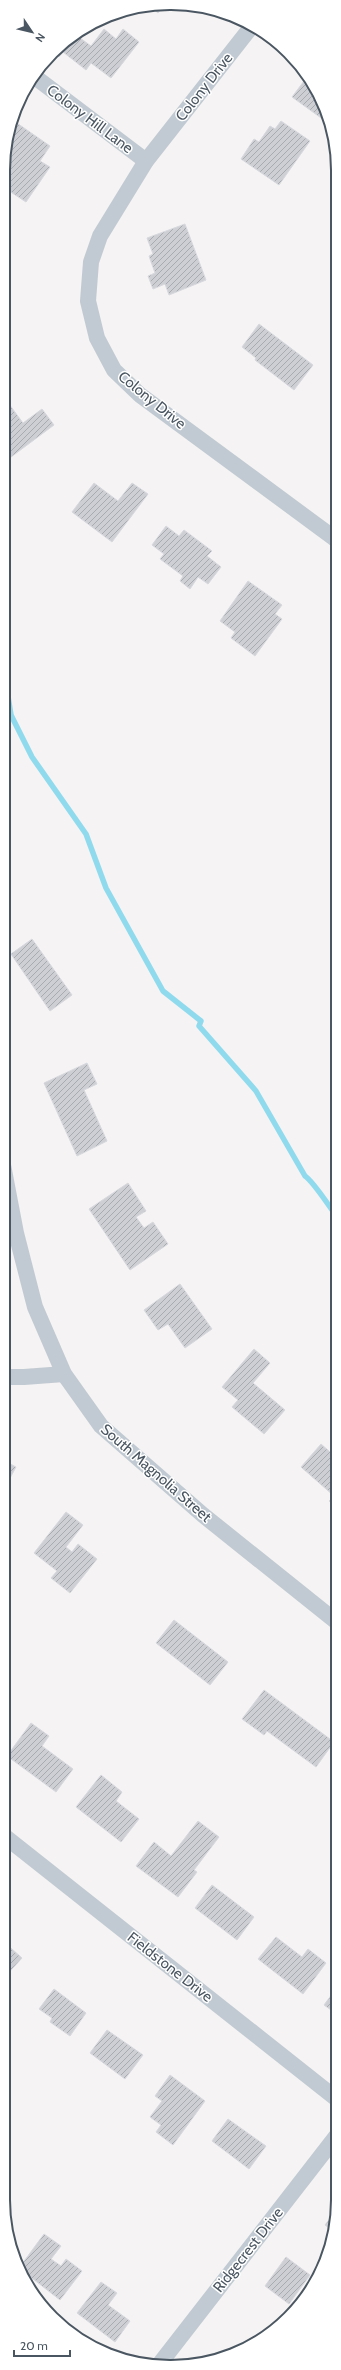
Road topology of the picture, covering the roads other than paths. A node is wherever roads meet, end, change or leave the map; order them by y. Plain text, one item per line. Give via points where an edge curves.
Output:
1 (248, 31) edge
2 (38, 79) edge
3 (146, 161) junction
4 (331, 536) edge
5 (10, 1202) edge
6 (64, 1374) junction
7 (10, 1377) edge
8 (331, 1617) edge
9 (10, 1841) edge
10 (331, 2094) edge
11 (331, 2143) edge
12 (163, 2360) edge

1 - 3 street, Colony Drive
2 - 3 street, Colony Hill Lane
3 - 4 street, Colony Drive via 100,236 91,262 88,301 97,338 114,370 140,395
5 - 6 street, South Magnolia Street via 35,1307
6 - 7 street
6 - 8 street, South Magnolia Street via 101,1426 130,1453 203,1516
9 - 10 street, Fieldstone Drive
11 - 12 street, Ridgecrest Drive

